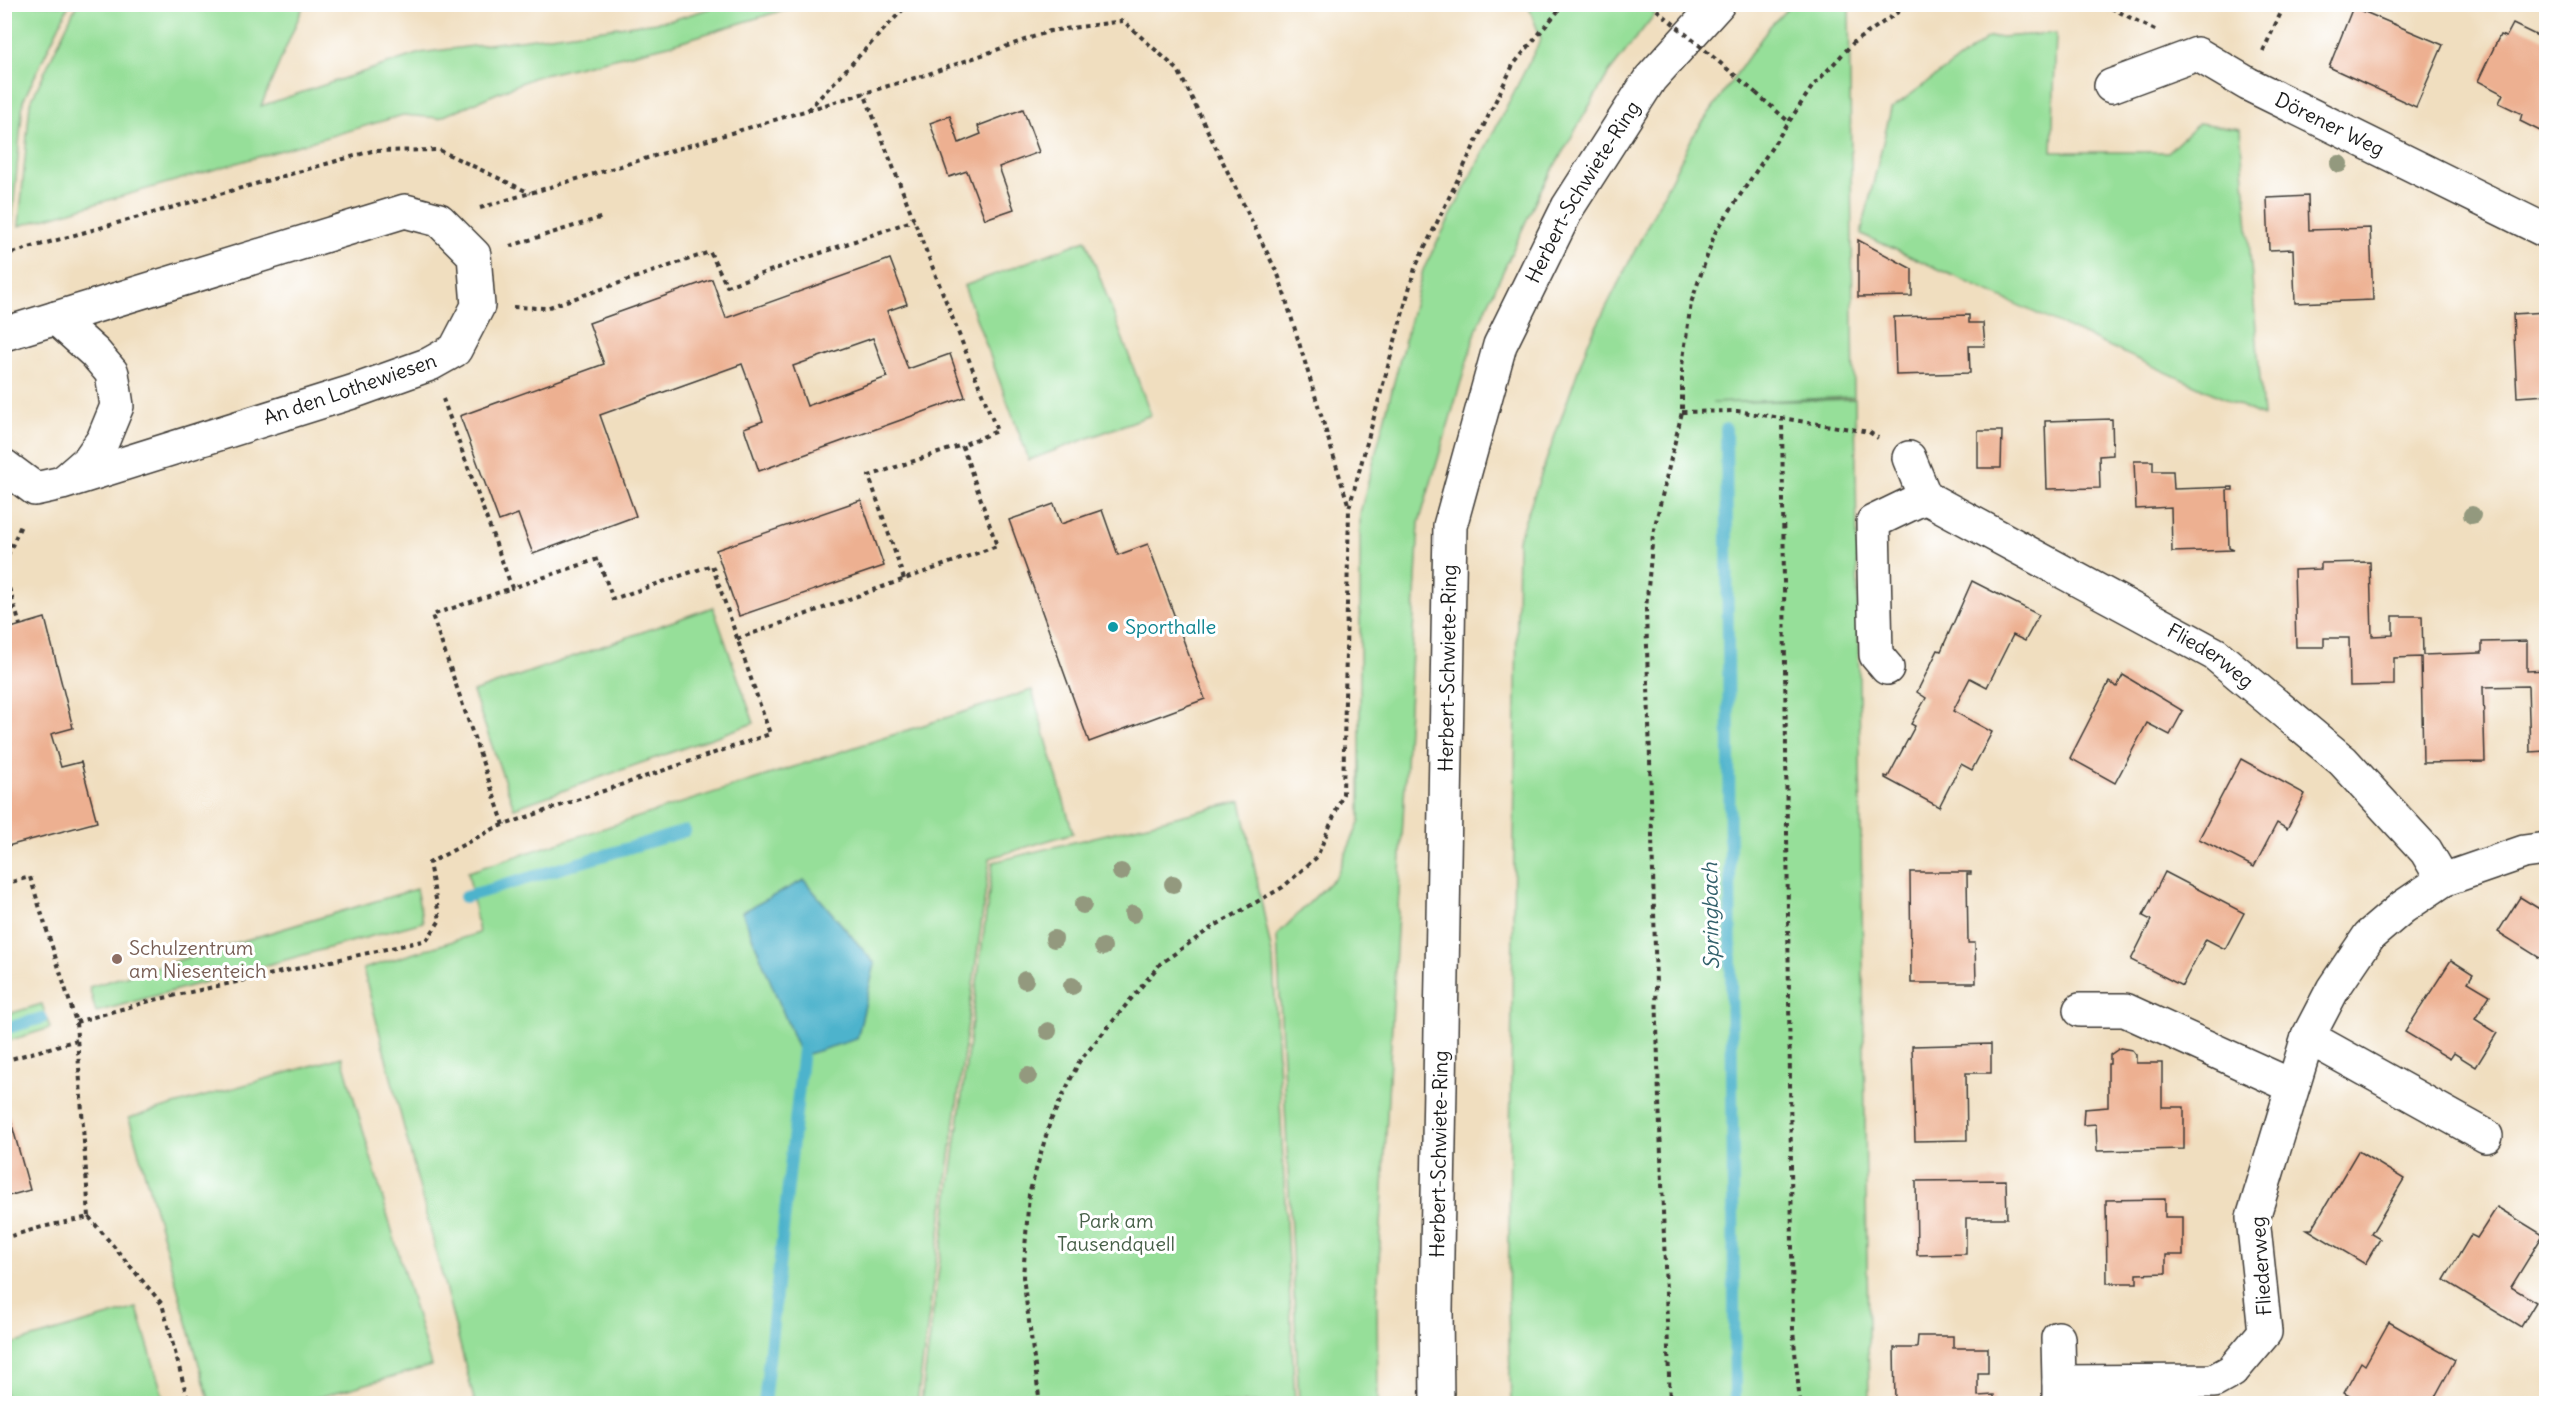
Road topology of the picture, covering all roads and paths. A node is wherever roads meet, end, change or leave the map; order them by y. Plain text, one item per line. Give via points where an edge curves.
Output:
1 (908, 4) edge
2 (1564, 4) edge
3 (1650, 4) edge
4 (1718, 4) edge
5 (1910, 4) edge
6 (2284, 4) edge
7 (2248, 84) junction
8 (2111, 86) dead end
9 (864, 93) junction
10 (808, 110) junction
11 (1788, 122) junction
12 (530, 193) junction
13 (603, 217) dead end
14 (439, 220) junction
15 (914, 220) junction
16 (2547, 231) edge
17 (4, 255) edge
18 (474, 255) junction
19 (478, 306) junction
20 (56, 318) junction
21 (4, 334) edge
22 (430, 364) junction
23 (1682, 412) junction
24 (1782, 417) junction
25 (962, 445) junction
26 (1909, 458) joint
27 (4, 466) edge
28 (62, 483) junction
29 (1925, 497) junction
30 (1350, 508) junction
31 (18, 531) dead end
32 (4, 564) edge
33 (4, 571) edge
34 (904, 579) junction
35 (512, 588) junction
36 (20, 625) dead end
37 (737, 639) junction
38 (1887, 668) dead end
39 (504, 825) junction
40 (2547, 849) edge
41 (2443, 880) junction
42 (4, 884) edge
43 (2080, 1010) dead end
44 (76, 1022) junction
45 (2308, 1037) junction
46 (77, 1040) junction
47 (4, 1061) edge
48 (2292, 1086) junction
49 (2486, 1136) dead end
50 (89, 1217) junction
51 (4, 1238) edge
52 (2058, 1338) dead end
53 (2059, 1393) edge
54 (189, 1404) edge
55 (1040, 1404) edge
56 (1437, 1404) edge
57 (1670, 1404) edge
58 (1800, 1404) edge

1 - 10 path
2 - 30 path via 1513,65 1415,268
3 - 11 path, bridge
4 - 56 street, Herbert-Schwiete-Ring via 1650,79 1568,207 1500,345 1450,525
5 - 11 path via 1854,42 1812,87
6 - 7 path
7 - 8 street, Dörener Weg via 2198,54
7 - 16 street, Dörener Weg
9 - 10 path
9 - 15 path
9 - 30 path via 1050,31 1123,21 1178,70 1279,277
10 - 12 path
11 - 23 path via 1714,233 1691,303 1682,366
12 - 14 path
12 - 17 path via 439,150 372,152
13 - 18 path
14 - 18 street
14 - 20 street via 405,211
15 - 19 path via 727,286 710,252 546,308
15 - 25 path via 997,431
18 - 19 street
19 - 22 street, An den Lothewiesen via 454,350
20 - 21 street
20 - 28 street via 112,373 117,406 103,440 89,460
22 - 28 street, An den Lothewiesen
22 - 35 path
23 - 24 path via 1737,411
23 - 57 path via 1653,534 1646,609
24 - 26 path via 1869,432
24 - 58 path via 1793,1330
25 - 34 path via 997,546
25 - 34 path via 869,476
26 - 29 street
27 - 28 street, An den Lothewiesen via 35,489
29 - 38 street via 1873,522 1876,655
29 - 41 street, Fliederweg via 2215,654 2343,761 2426,851
30 - 55 path via 1343,794 1317,858 1283,887 1211,928 1160,964 1079,1062 1050,1122 1029,1194 1023,1277
31 - 32 path
33 - 36 path
34 - 37 path
35 - 37 path via 598,559 613,599 712,565
35 - 39 path via 432,615
37 - 39 path via 770,734
39 - 44 path via 429,863 440,920 427,940 150,1001
40 - 41 street, Fliederweg via 2524,852
41 - 45 street, Fliederweg via 2403,906 2369,936 2333,989
42 - 44 path via 30,877
43 - 48 street via 2125,1010
44 - 46 path
45 - 48 street, Fliederweg
45 - 49 street
46 - 47 path
46 - 50 path
48 - 53 street, Fliederweg via 2253,1218 2265,1332 2232,1371 2214,1381
50 - 51 path
50 - 54 path via 162,1304
52 - 53 street, Fliederweg

